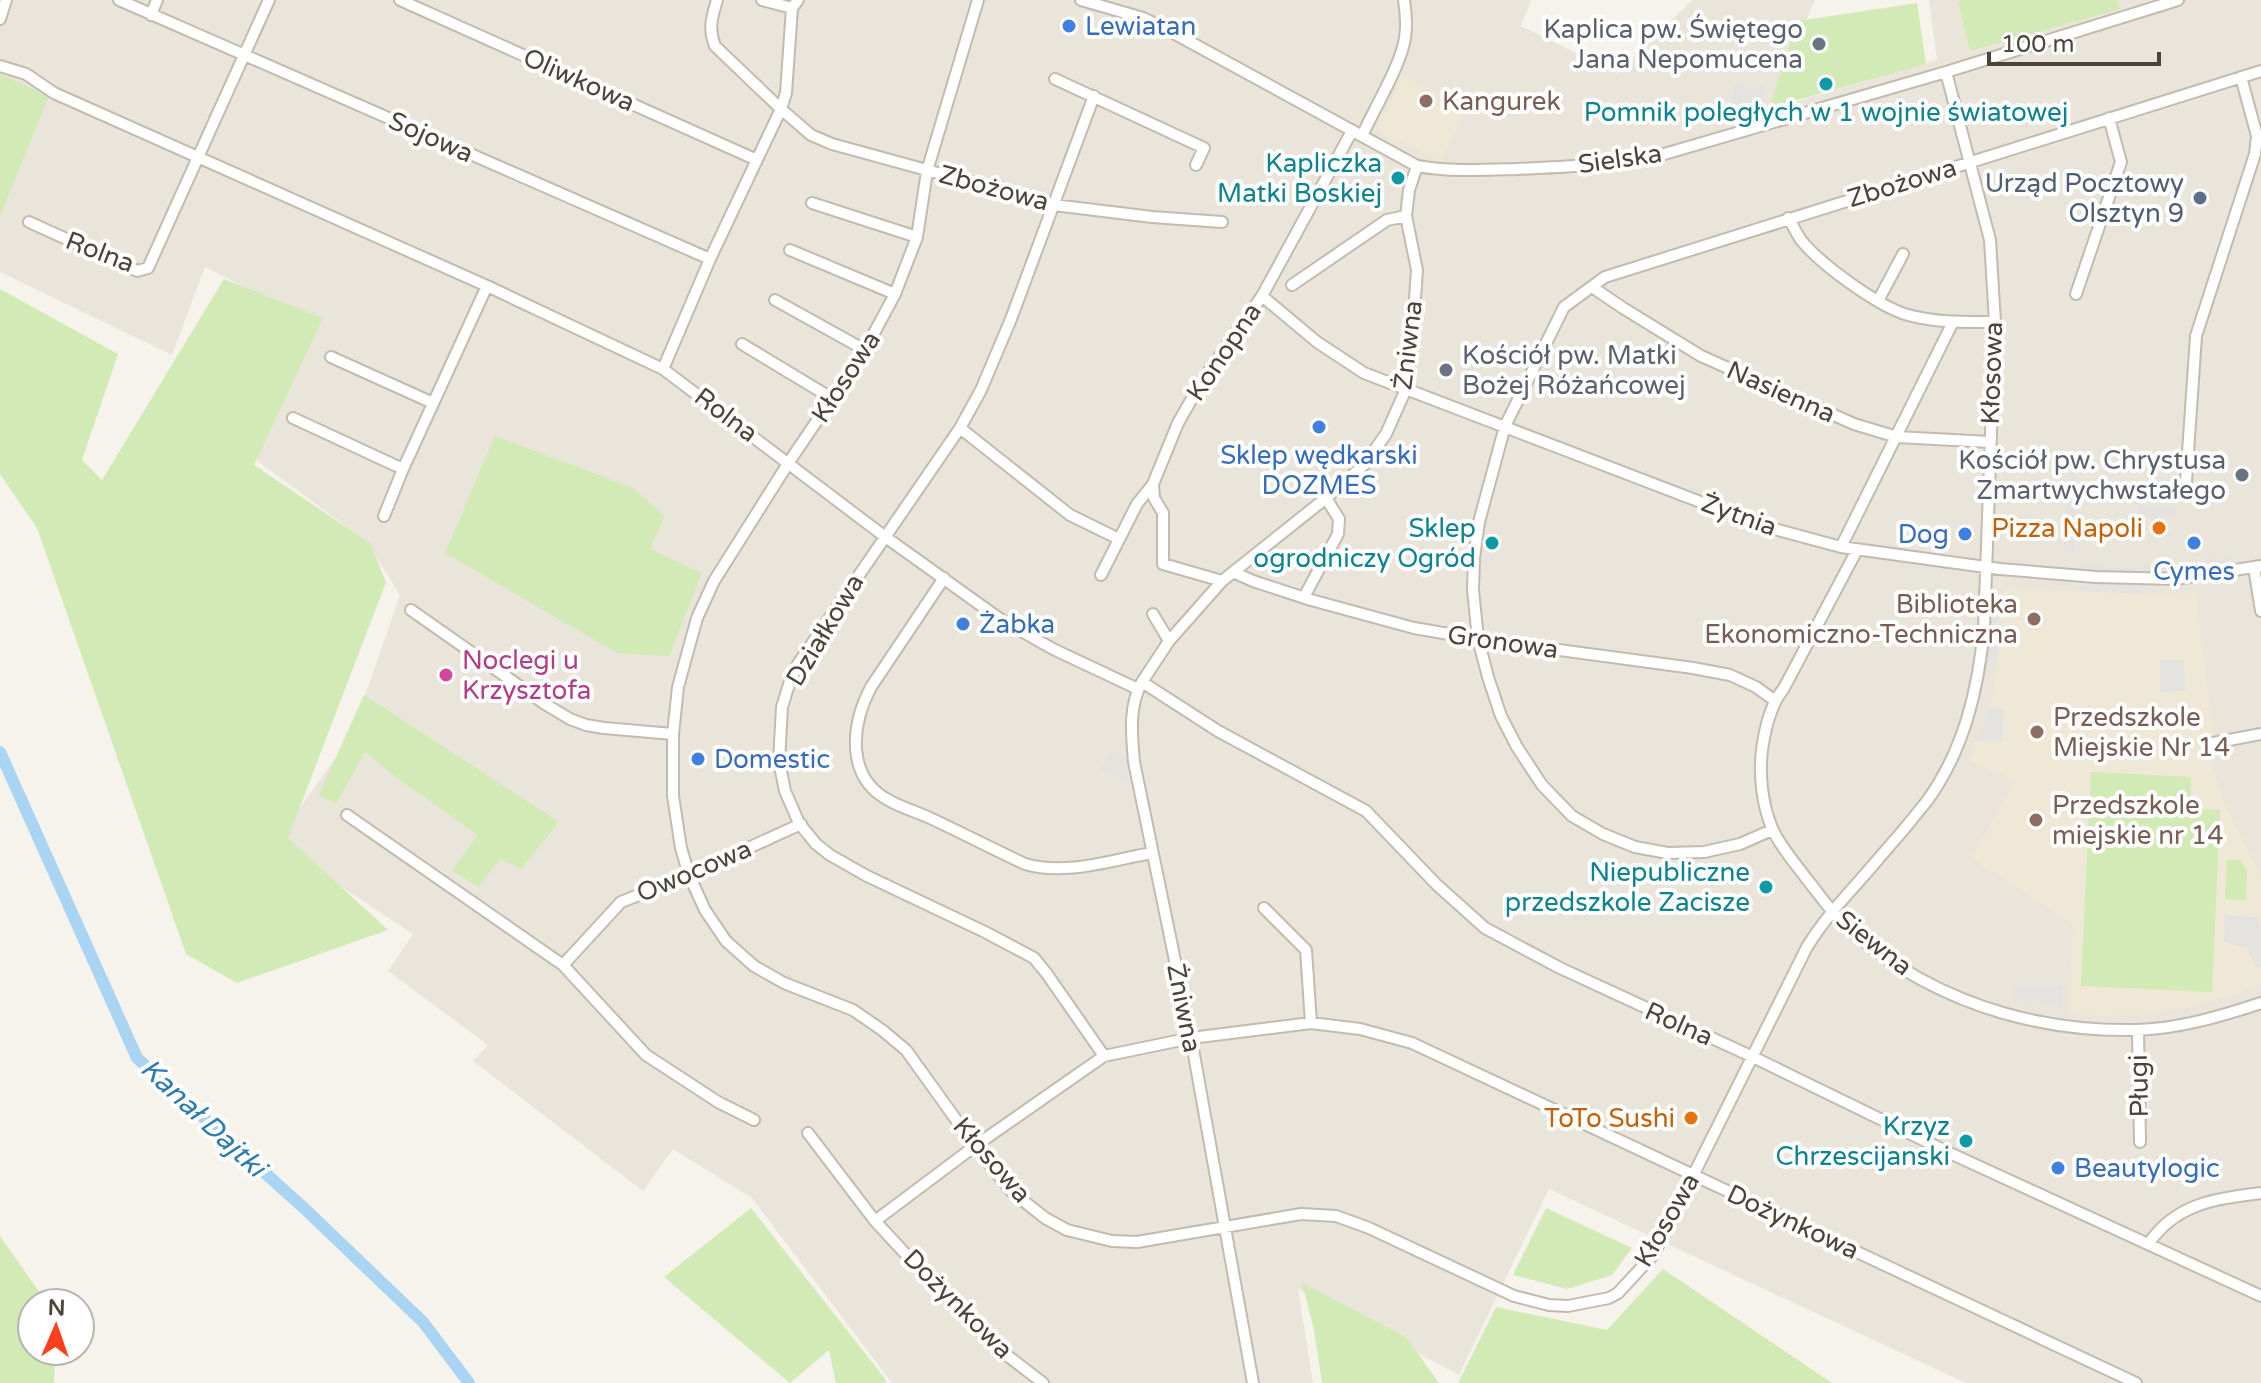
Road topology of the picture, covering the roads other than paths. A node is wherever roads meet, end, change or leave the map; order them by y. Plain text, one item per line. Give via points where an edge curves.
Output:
1 (6, 0) edge
2 (119, 0) edge
3 (157, 0) edge
4 (269, 0) edge
5 (400, 0) edge
6 (717, 0) edge
7 (762, 0) edge
8 (978, 0) edge
9 (1081, 0) edge
10 (1404, 0) edge
11 (2178, 0) edge
12 (795, 4) edge
13 (151, 15) junction
14 (0, 19) edge
15 (243, 54) junction
16 (0, 66) edge
17 (2261, 71) edge
18 (1946, 72) junction
19 (2241, 77) junction
20 (1055, 79) dead end
21 (1094, 96) junction
22 (781, 109) junction
23 (2109, 118) junction
24 (1357, 133) junction
25 (198, 158) junction
26 (757, 160) junction
27 (1971, 161) junction
28 (1196, 165) dead end
29 (1417, 166) junction
30 (927, 171) junction
31 (812, 203) dead end
32 (1054, 205) junction
33 (1406, 216) junction
34 (1788, 218) junction
35 (29, 222) dead end
36 (1222, 222) dead end
37 (917, 237) junction
38 (790, 250) dead end
39 (1903, 254) dead end
40 (710, 259) junction
41 (1292, 285) dead end
42 (487, 286) junction
43 (1592, 287) junction
44 (895, 294) junction
45 (2076, 294) dead end
46 (1262, 296) junction
47 (775, 300) dead end
48 (1878, 301) junction
49 (1953, 322) junction
50 (1995, 322) junction
51 (742, 344) dead end
52 (865, 350) junction
53 (331, 357) dead end
54 (663, 369) junction
55 (1406, 389) junction
56 (833, 399) junction
57 (433, 403) junction
58 (293, 418) dead end
59 (1505, 426) junction
60 (960, 428) junction
61 (1897, 437) junction
62 (1990, 442) junction
63 (789, 462) junction
64 (403, 469) junction
65 (1153, 484) junction
66 (2185, 496) dead end
67 (1326, 498) junction
68 (384, 516) dead end
69 (884, 536) junction
70 (1119, 539) junction
71 (1841, 547) junction
72 (1857, 550) junction
73 (1986, 567) junction
74 (2258, 567) edge
75 (1233, 572) junction
76 (1101, 575) dead end
77 (944, 578) junction
78 (1222, 581) junction
79 (1304, 597) junction
80 (411, 610) dead end
81 (2261, 611) edge
82 (1153, 614) dead end
83 (1478, 639) junction
84 (1169, 641) junction
85 (1140, 686) junction
86 (1774, 700) junction
87 (673, 734) junction
88 (2261, 734) edge
89 (2208, 744) dead end
90 (347, 815) dead end
91 (801, 824) junction
92 (1772, 830) junction
93 (1152, 853) junction
94 (689, 875) junction
95 (1264, 908) dead end
96 (1832, 912) junction
97 (563, 965) junction
98 (2261, 1003) edge
99 (1311, 1023) junction
100 (2138, 1030) junction
101 (1191, 1038) junction
102 (1104, 1056) junction
103 (1753, 1057) junction
104 (754, 1120) dead end
105 (808, 1133) dead end
106 (2140, 1142) dead end
107 (975, 1146) junction
108 (1694, 1176) junction
109 (2261, 1193) edge
110 (875, 1221) junction
111 (1224, 1227) junction
112 (2149, 1243) junction
113 (2261, 1296) edge
114 (1043, 1383) edge
115 (1253, 1383) edge
116 (2136, 1383) edge

1 - 14 street
2 - 13 street, Sojowa
3 - 13 street
4 - 15 street
5 - 26 street, Oliwkowa
6 - 22 street, Zbożowa via 710,33 715,46
7 - 12 street
8 - 30 street, Kłosowa
9 - 24 street, Sielska via 1168,30
10 - 24 street, Konopna via 1405,39 1398,59
11 - 18 street, Sielska
12 - 22 street
13 - 15 street, Sojowa
15 - 25 street
15 - 40 street, Sojowa
16 - 25 street, Rolna
17 - 19 street, Zbożowa
18 - 27 street, Kłosowa
18 - 29 street, Sielska via 1654,157 1498,169 1440,171
19 - 23 street, Zbożowa
19 - 66 street via 2257,136 2255,154 2196,336
20 - 21 street
21 - 28 street via 1204,148
21 - 32 street, Działkowa
22 - 26 street
22 - 30 street, Zbożowa via 811,135 832,144
23 - 27 street, Zbożowa
23 - 45 street via 2121,162
24 - 29 street, Sielska
24 - 46 street, Konopna
25 - 35 street, Rolna via 148,268 137,271
25 - 42 street, Rolna
26 - 40 street
27 - 34 street, Zbożowa
27 - 50 street, Kłosowa via 1990,240
29 - 33 street, Żniwna
30 - 32 street, Zbożowa
30 - 37 street, Kłosowa
31 - 37 street
32 - 36 street, Zbożowa
32 - 60 street, Działkowa via 987,376
33 - 41 street via 1387,220
33 - 55 street, Żniwna via 1417,270
34 - 43 street, Zbożowa via 1605,277
34 - 48 street via 1822,260
37 - 44 street, Kłosowa
38 - 44 street
39 - 48 street
40 - 54 street
42 - 54 street, Rolna
42 - 57 street
43 - 59 street, Zbożowa via 1564,307
43 - 61 street, Nasienna via 1701,356 1854,424
44 - 52 street, Kłosowa
46 - 55 street, Żytnia via 1364,373
46 - 65 street, Konopna via 1202,381
47 - 52 street
48 - 49 street via 1903,314
49 - 50 street
49 - 61 street
50 - 62 street, Kłosowa
51 - 56 street
52 - 56 street, Kłosowa
53 - 57 street
54 - 63 street, Rolna
55 - 59 street, Żytnia
55 - 67 street, Żniwna via 1386,434 1364,465
56 - 63 street, Kłosowa
57 - 64 street
58 - 64 street
59 - 71 street, Żytnia via 1763,526
59 - 83 street, Zbożowa via 1475,546
60 - 69 street, Działkowa
60 - 70 street via 1070,515
61 - 62 street, Nasienna
61 - 71 street
62 - 73 street, Kłosowa
63 - 69 street, Rolna
63 - 87 street, Kłosowa via 714,581 697,618 678,687
64 - 68 street
65 - 70 street, Konopna
65 - 78 street via 1163,513 1163,564
67 - 75 street, Żniwna
67 - 79 street via 1339,519 1338,534
69 - 77 street, Rolna
69 - 91 street, Działkowa via 798,664 782,707 779,761 785,791
70 - 76 street, Konopna
71 - 72 street, Żytnia
72 - 73 street, Żytnia
72 - 86 street, Siewna
73 - 74 street, Żytnia via 2176,579
73 - 96 street, Kłosowa via 1979,677 1954,753 1927,800
74 - 81 street
75 - 78 street, Żniwna
75 - 79 street, Gronowa
77 - 85 street, Rolna via 1053,649
77 - 93 street via 862,704 856,753 867,782 888,800 1042,869
78 - 84 street, Żniwna
79 - 83 street, Gronowa via 1414,628
80 - 87 street via 570,719
82 - 84 street
83 - 86 street, Gronowa via 1730,675
83 - 92 street, Zbożowa via 1501,716 1517,747 1542,785 1572,816 1635,847 1668,853 1704,852
84 - 85 street, Żniwna
85 - 93 street, Żniwna via 1131,722
85 - 103 street, Rolna via 1366,811 1485,928
86 - 92 street, Siewna via 1760,765
87 - 94 street, Kłosowa via 673,796
88 - 89 street
90 - 97 street
91 - 94 street, Owocowa
91 - 102 street, Działkowa via 830,855 1034,958
92 - 96 street, Siewna
93 - 101 street, Żniwna
94 - 97 street, Owocowa via 621,902
94 - 107 street, Kłosowa via 726,941 754,966 853,1010 882,1030 906,1050
95 - 99 street via 1306,950
96 - 100 street, Siewna via 1889,959 1956,996 2048,1023
96 - 103 street, Kłosowa via 1807,947
97 - 104 street via 646,1055
98 - 100 street, Siewna via 2222,1016
99 - 101 street, Dożynkowa
99 - 108 street, Dożynkowa via 1412,1043
100 - 106 street, Pługi
101 - 102 street, Dożynkowa
101 - 111 street, Żniwna
102 - 107 street, Dożynkowa
103 - 108 street, Kłosowa
103 - 112 street, Rolna
105 - 110 street, Dożynkowa
107 - 110 street, Dożynkowa
107 - 111 street, Kłosowa via 1011,1191 1067,1230 1137,1242
108 - 111 street, Kłosowa via 1654,1254 1639,1272 1609,1298 1568,1306 1514,1296 1336,1216 1301,1214
108 - 116 street, Dożynkowa
109 - 112 street via 2212,1200 2183,1211 2160,1227
110 - 114 street, Dożynkowa via 1000,1350
111 - 115 street, Żniwna
112 - 113 street, Rolna

